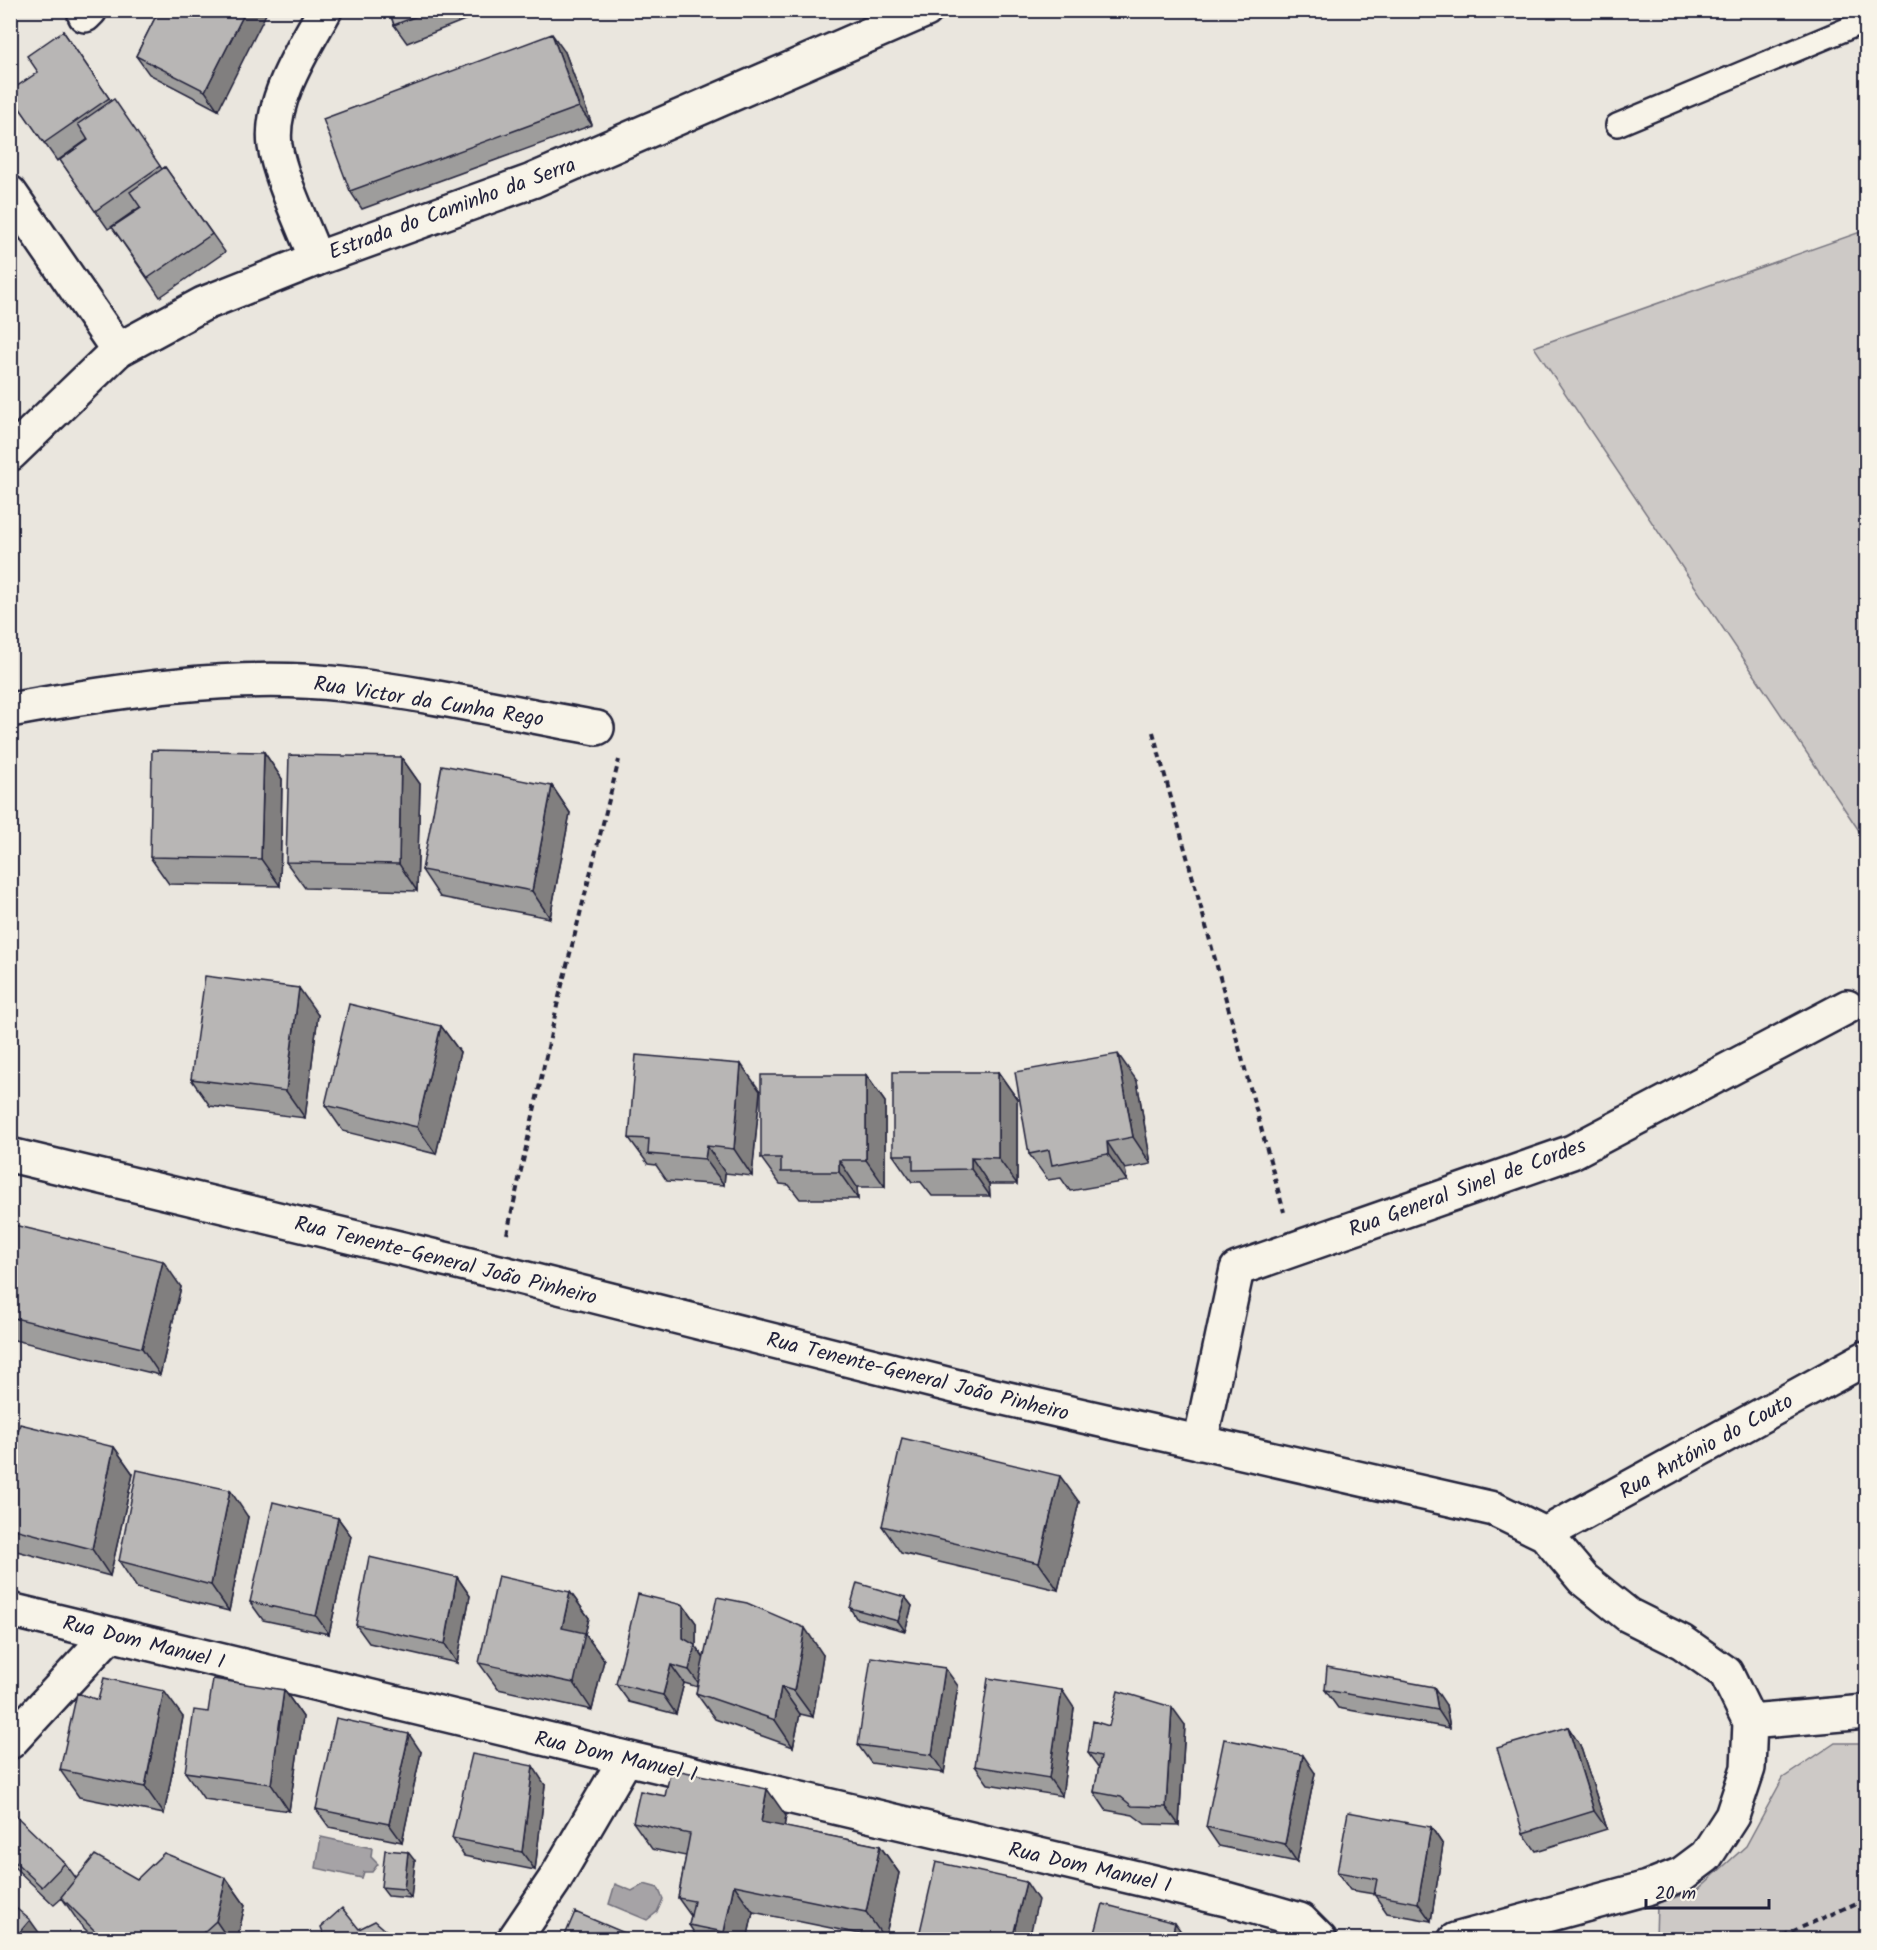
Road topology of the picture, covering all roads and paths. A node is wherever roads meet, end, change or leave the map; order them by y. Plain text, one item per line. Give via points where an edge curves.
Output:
1 (325, 10) edge
2 (926, 10) edge
3 (1866, 21) edge
4 (1617, 125) dead end
5 (10, 193) edge
6 (316, 259) junction
7 (118, 350) junction
8 (10, 454) edge
9 (10, 710) edge
10 (597, 728) dead end
11 (1153, 732) dead end
12 (620, 756) dead end
13 (1847, 1007) dead end
14 (10, 1155) edge
15 (1294, 1249) junction
16 (499, 1272) junction
17 (1866, 1358) edge
18 (1200, 1443) junction
19 (1545, 1534) junction
20 (10, 1610) edge
21 (110, 1634) junction
22 (1866, 1712) edge
23 (1750, 1722) junction
24 (10, 1742) edge
25 (626, 1758) junction
26 (1866, 1899) edge
27 (514, 1940) edge
28 (1320, 1940) edge
29 (1455, 1940) edge
30 (1773, 1940) edge

1 - 6 street via 291,72 278,108 275,146
2 - 6 street, Estrada do Caminho da Serra via 532,181
3 - 4 lane
5 - 7 street
6 - 7 street, Estrada do Caminho da Serra via 203,304
7 - 8 street, Estrada do Caminho da Serra
9 - 10 street, Rua Victor da Cunha Rego via 165,686 272,681 340,684
11 - 15 path
12 - 16 path via 559,998
13 - 15 street, Rua General Sinel de Cordes via 1572,1152
14 - 16 street, Rua Tenente-General João Pinheiro
15 - 18 street, Rua General Sinel de Cordes via 1237,1269
16 - 18 street, Rua Tenente-General João Pinheiro via 986,1394
17 - 19 street, Rua António do Couto
18 - 19 street, Rua Tenente-General João Pinheiro via 1494,1509
19 - 23 street, Rua Tenente-General João Pinheiro via 1583,1579 1628,1615 1682,1642 1726,1673
20 - 21 street, Rua Dom Manuel I
21 - 24 street
21 - 25 street, Rua Dom Manuel I
22 - 23 street
23 - 29 street, Rua Tenente-General João Pinheiro via 1748,1768 1732,1816 1706,1856 1682,1874 1647,1888
25 - 27 street via 554,1881
25 - 28 street, Rua Dom Manuel I via 1226,1899 1300,1920
26 - 30 path

